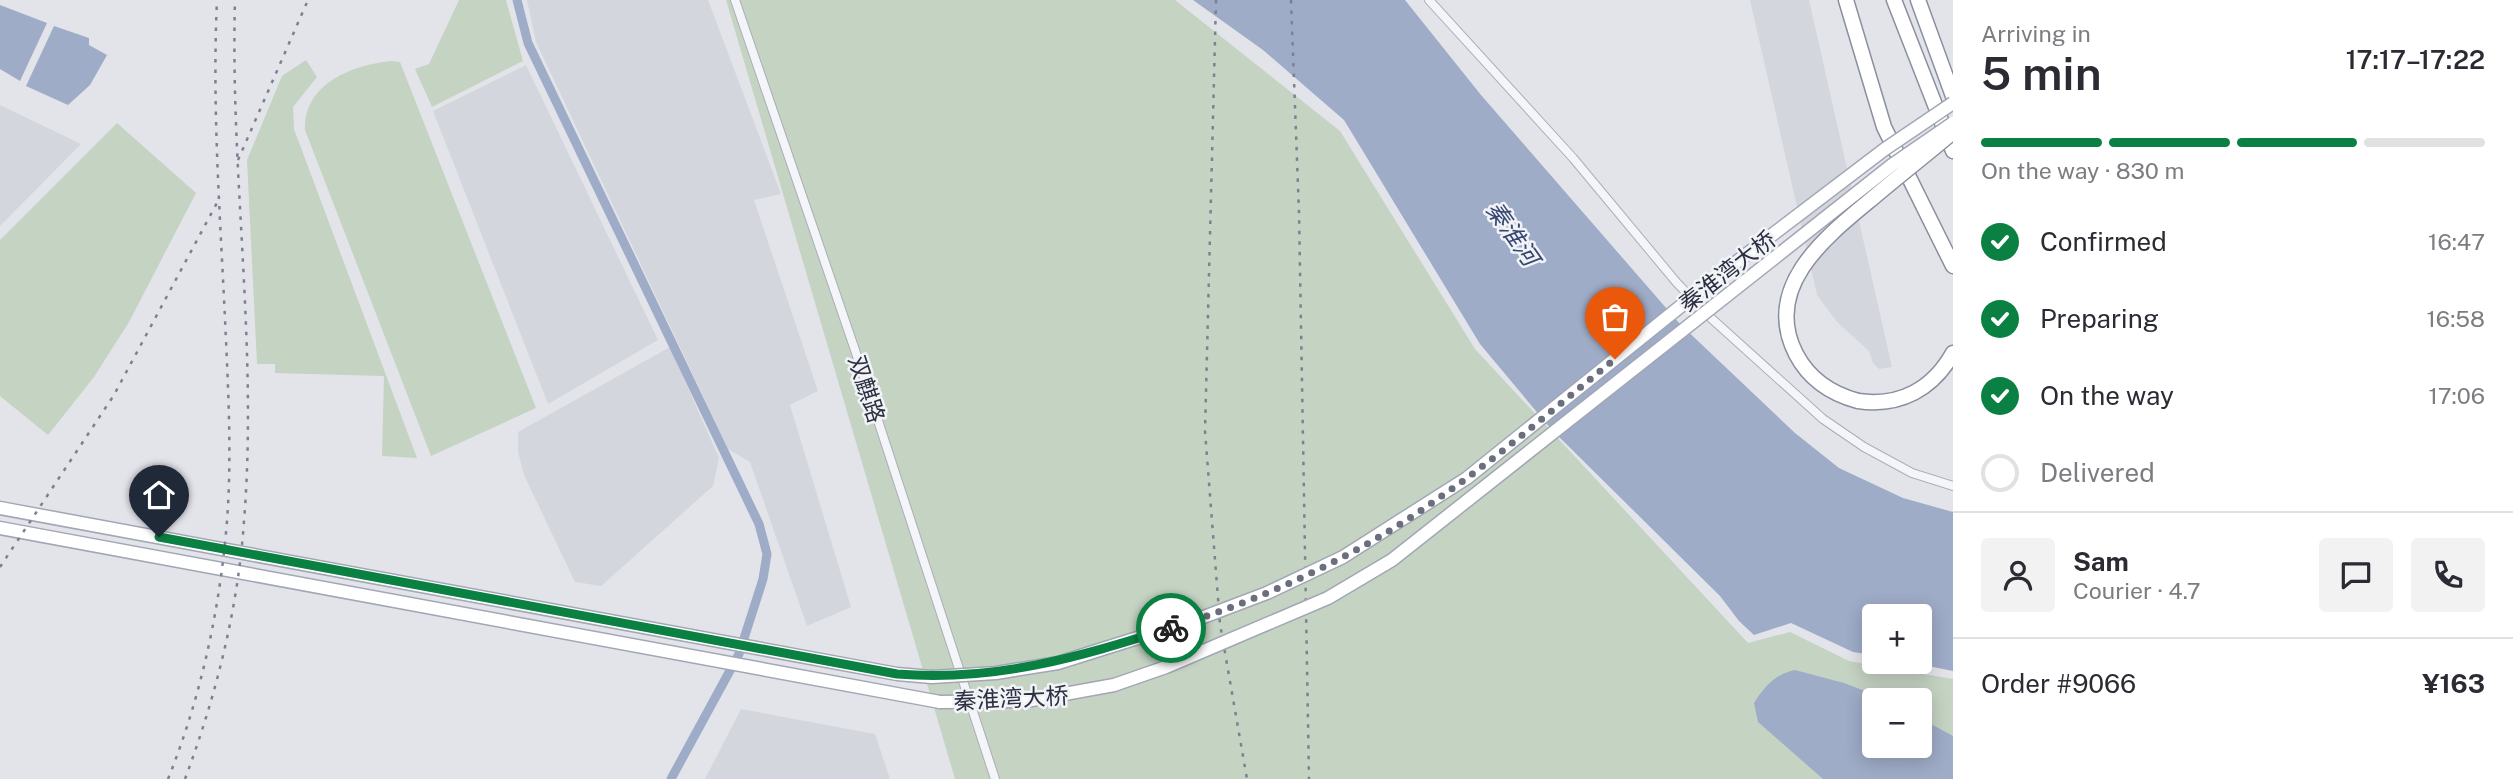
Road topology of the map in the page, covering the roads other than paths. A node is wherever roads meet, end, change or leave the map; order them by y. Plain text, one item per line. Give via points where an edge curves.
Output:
1 (735, 0) edge
2 (1429, 0) edge
3 (1846, 0) edge
4 (1894, 0) edge
5 (1918, 0) edge
6 (1953, 96) edge
7 (1953, 103) edge
8 (1953, 123) edge
9 (1953, 132) edge
10 (1953, 151) edge
11 (1953, 266) edge
12 (1953, 353) edge
13 (1953, 486) edge
14 (0, 508) edge
15 (0, 528) edge
16 (995, 779) edge

1 - 16 street, 双麒路
2 - 13 street via 1712,319 1854,440 1912,473
3 - 11 highway, bridge via 1884,128
4 - 10 highway
5 - 6 highway
7 - 14 main road, 秦淮湾大桥, bridge via 1721,273 1467,478 1354,551 1256,597 1111,647 1026,669 932,677 897,674
8 - 15 main road, 秦淮湾大桥, bridge via 1871,181 1392,560 1359,582 1296,612 1114,685 1026,701 940,702
9 - 12 highway, bridge via 1818,246 1797,275 1787,313 1791,342 1804,366 1824,386 1849,398 1879,403 1909,396 1933,381

